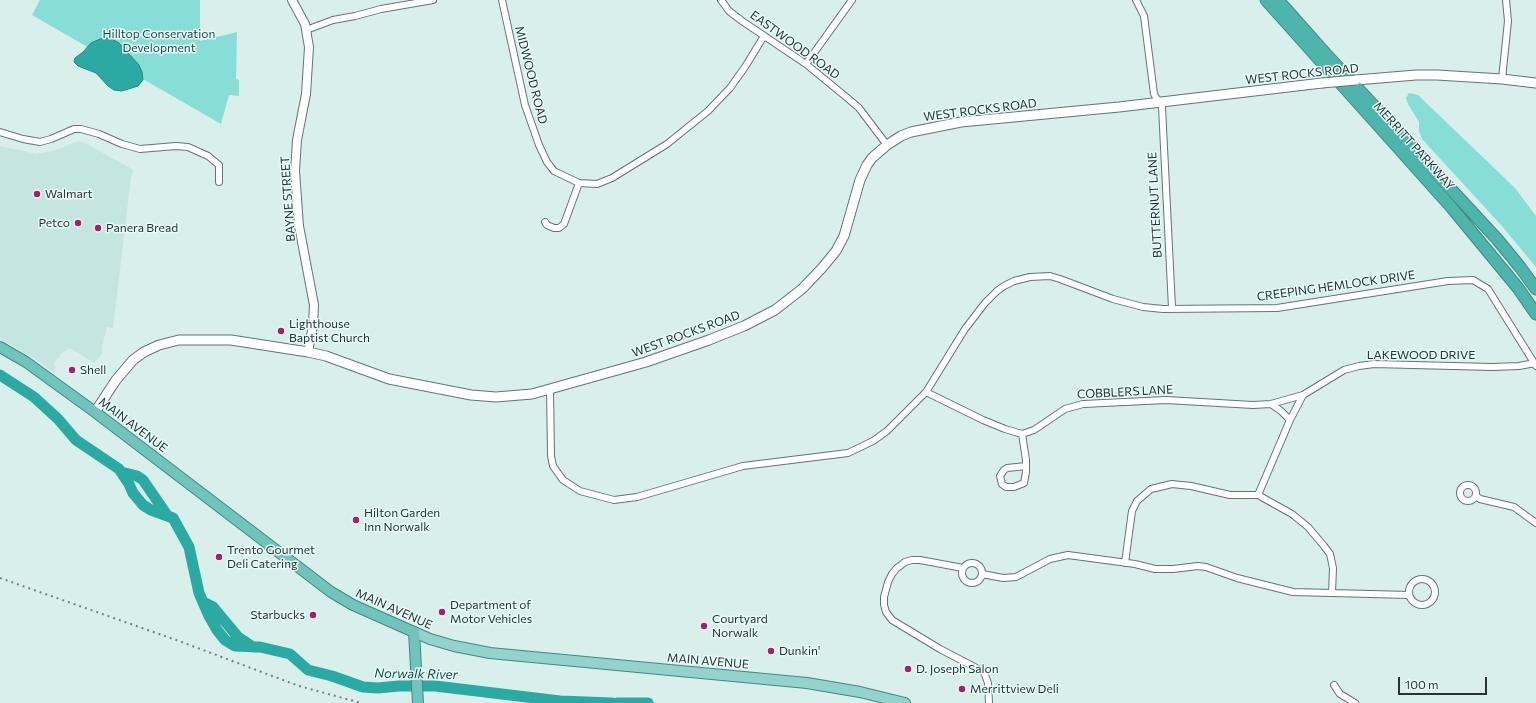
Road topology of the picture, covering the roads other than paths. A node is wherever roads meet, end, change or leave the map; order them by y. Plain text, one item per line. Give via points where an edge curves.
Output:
1 (292, 0) edge
2 (433, 0) edge
3 (502, 0) edge
4 (721, 0) edge
5 (852, 0) edge
6 (1136, 0) edge
7 (1266, 0) edge
8 (1278, 0) edge
9 (1506, 0) edge
10 (306, 30) junction
11 (764, 36) junction
12 (806, 64) junction
13 (1502, 79) junction
14 (1536, 83) edge
15 (1158, 101) junction
16 (0, 132) edge
17 (886, 145) junction
18 (219, 182) dead end
19 (579, 183) junction
20 (545, 222) dead end
21 (1536, 289) edge
22 (1172, 308) junction
23 (1536, 314) edge
24 (0, 347) edge
25 (308, 352) junction
26 (1536, 364) edge
27 (550, 389) junction
28 (926, 392) junction
29 (1303, 395) junction
30 (1270, 404) junction
31 (95, 412) junction
32 (1290, 420) junction
33 (1022, 434) junction
34 (1026, 466) junction
35 (1258, 495) junction
36 (1476, 496) dead end
37 (1536, 523) edge
38 (1125, 563) junction
39 (963, 568) junction
40 (982, 575) junction
41 (1332, 593) junction
42 (1409, 595) junction
43 (414, 632) junction
44 (1334, 685) dead end
45 (418, 703) edge
46 (905, 703) edge
47 (989, 703) edge
48 (1355, 703) edge

1 - 10 street, BAYNE STREET
2 - 10 street via 333,20
3 - 19 street, MIDWOOD ROAD via 523,99 539,145 554,171
4 - 11 street, EASTWOOD ROAD via 729,11
5 - 12 street
6 - 15 street, BUTTERNUT LANE via 1144,16 1154,94
7 - 23 highway, MERRITT PARKWAY via 1456,213 1518,288
8 - 21 highway, MERRITT PARKWAY via 1497,239
9 - 13 street via 1508,21
10 - 25 street, BAYNE STREET via 306,86 295,171 299,226 314,305
11 - 12 street, EASTWOOD ROAD
11 - 19 street via 730,88 708,111 680,134 612,178 597,184
12 - 17 street, EASTWOOD ROAD via 859,108
13 - 14 main road, WEST ROCKS ROAD
13 - 15 main road, WEST ROCKS ROAD, bridge via 1416,75
15 - 17 main road, WEST ROCKS ROAD via 939,125 911,132
15 - 22 street, BUTTERNUT LANE via 1162,107
16 - 18 street via 40,142 80,129 140,149 188,147 208,156 219,165
17 - 27 main road, WEST ROCKS ROAD via 872,158 864,171 844,236 836,251 802,289 775,310 744,326 660,358
19 - 20 street via 564,224 554,228
22 - 26 street, CREEPING HEMLOCK DRIVE via 1277,308 1448,281 1473,280 1488,289
22 - 28 street, CREEPING HEMLOCK DRIVE via 1143,307 1050,276 1014,281 997,291 975,315
24 - 31 highway, MAIN AVENUE via 26,362
25 - 27 main road, WEST ROCKS ROAD via 389,379 471,395 508,397
25 - 31 main road, WEST ROCKS ROAD via 231,340 166,342 133,360
26 - 29 street, LAKEWOOD DRIVE via 1492,367 1374,364 1359,366 1338,374
27 - 28 street, CREEPING HEMLOCK DRIVE via 551,456 557,473 569,485 580,491 614,500 637,498 743,466 854,451 887,431
28 - 33 street via 983,420
29 - 30 street, COBBLERS LANE
29 - 32 street
30 - 32 street
30 - 33 street, COBBLERS LANE via 1166,400 1083,404 1065,409 1034,430
31 - 43 highway, MAIN AVENUE via 331,592 353,605
32 - 35 street
33 - 34 street
34 - 34 street via 1026,478 1022,485 1014,487 1002,484 1000,476 1004,470
35 - 38 street via 1230,495 1172,484 1151,489 1137,501 1132,511
35 - 41 street via 1292,514 1308,527 1324,546 1330,554 1333,568
36 - 37 street via 1480,500 1514,507
38 - 40 street via 1068,555 1050,559 1016,577
38 - 41 street via 1173,569 1206,567 1280,590
39 - 40 street via 966,564 974,563 980,567
39 - 40 street via 963,578 968,582 974,583
39 - 47 street via 920,560 905,562 897,568 888,582 884,605 892,620 984,672 988,683
41 - 42 street
42 - 42 street via 1414,603 1424,606 1432,600 1435,590 1430,582 1420,579 1411,584
43 - 45 highway
43 - 46 main road, MAIN AVENUE via 454,646 490,653 807,683
44 - 48 street via 1340,694

